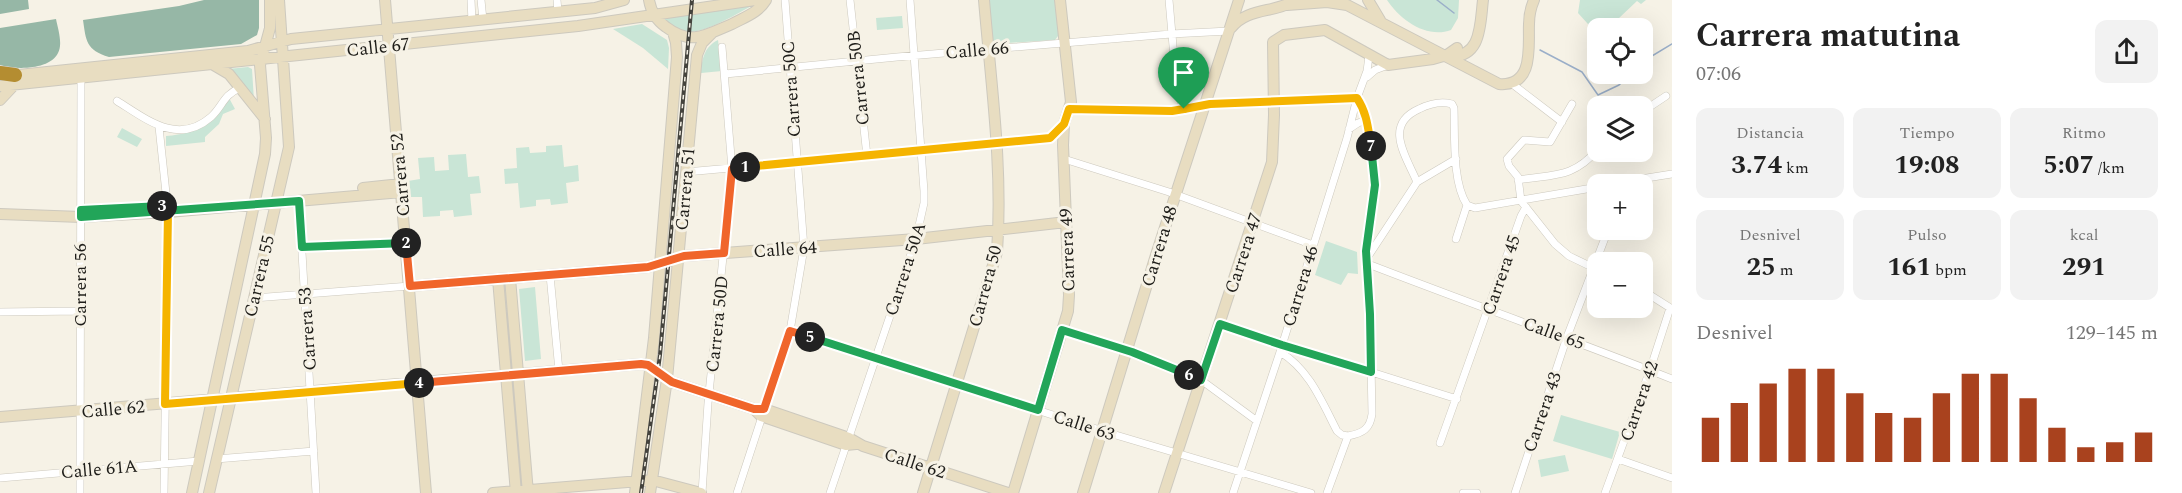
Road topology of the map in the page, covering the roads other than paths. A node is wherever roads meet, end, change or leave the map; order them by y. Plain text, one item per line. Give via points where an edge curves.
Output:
1 (270, 0) edge
2 (279, 0) edge
3 (385, 0) edge
4 (471, 0) edge
5 (481, 0) edge
6 (557, 0) edge
7 (623, 0) edge
8 (649, 0) edge
9 (755, 0) edge
10 (766, 0) edge
11 (785, 0) edge
12 (850, 0) edge
13 (909, 0) edge
14 (984, 0) edge
15 (1060, 0) edge
16 (1169, 0) edge
17 (1368, 0) edge
18 (1483, 0) edge
19 (1534, 0) edge
20 (1238, 2) edge
21 (1291, 3) edge
22 (1256, 11) junction
23 (558, 12) junction
24 (653, 15) junction
25 (474, 21) junction
26 (1382, 23) junction
27 (388, 29) junction
28 (1229, 31) junction
29 (673, 32) junction
30 (712, 33) junction
31 (1171, 34) junction
32 (468, 37) junction
33 (282, 41) junction
34 (1065, 43) junction
35 (265, 46) junction
36 (389, 46) junction
37 (722, 47) dead end
38 (988, 49) junction
39 (1433, 50) junction
40 (1461, 51) junction
41 (914, 56) junction
42 (1369, 56) junction
43 (1444, 56) junction
44 (283, 57) junction
45 (261, 59) junction
46 (856, 61) junction
47 (212, 63) junction
48 (1388, 65) junction
49 (1467, 67) junction
50 (790, 68) junction
51 (725, 74) junction
52 (0, 75) edge
53 (81, 77) junction
54 (1365, 78) junction
55 (15, 80) junction
56 (1511, 83) junction
57 (0, 86) edge
58 (240, 88) junction
59 (1666, 96) dead end
60 (1357, 98) junction
61 (0, 100) edge
62 (117, 101) dead end
63 (1274, 102) junction
64 (1572, 104) dead end
65 (1204, 105) junction
66 (1653, 105) edge
67 (1069, 109) junction
68 (1184, 109) junction
69 (265, 119) junction
70 (1367, 120) junction
71 (1562, 122) junction
72 (1064, 124) junction
73 (159, 127) junction
74 (1349, 129) junction
75 (1050, 138) junction
76 (996, 144) junction
77 (1063, 146) junction
78 (921, 151) junction
79 (867, 156) junction
80 (1064, 159) junction
81 (1456, 159) junction
82 (1587, 162) edge
83 (797, 163) junction
84 (732, 169) junction
85 (686, 172) junction
86 (1672, 174) edge
87 (1653, 178) edge
88 (1518, 180) junction
89 (1417, 182) junction
90 (401, 188) junction
91 (1587, 190) edge
92 (1175, 195) junction
93 (277, 200) junction
94 (299, 201) junction
95 (256, 202) junction
96 (1524, 204) junction
97 (1467, 205) junction
98 (0, 208) edge
99 (167, 209) junction
100 (0, 214) edge
101 (81, 214) junction
102 (1066, 222) junction
103 (1252, 224) junction
104 (999, 230) junction
105 (663, 238) junction
106 (916, 239) junction
107 (1456, 239) dead end
108 (406, 242) junction
109 (1313, 245) junction
110 (302, 247) junction
111 (804, 248) junction
112 (724, 253) junction
113 (681, 256) junction
114 (1367, 261) junction
115 (661, 264) junction
116 (1587, 265) edge
117 (550, 275) junction
118 (510, 278) junction
119 (498, 279) junction
120 (410, 286) junction
121 (1587, 291) edge
122 (304, 294) junction
123 (1653, 297) edge
124 (253, 298) junction
125 (1671, 309) edge
126 (1488, 310) junction
127 (80, 311) junction
128 (0, 312) edge
129 (1220, 324) junction
130 (1062, 330) junction
131 (790, 331) junction
132 (1567, 337) junction
133 (1281, 349) junction
134 (1128, 351) junction
135 (876, 358) junction
136 (651, 367) junction
137 (1650, 370) junction
138 (559, 371) junction
139 (1371, 372) junction
140 (518, 374) junction
141 (506, 375) junction
142 (667, 379) junction
143 (1672, 379) edge
144 (1201, 380) junction
145 (418, 383) junction
146 (957, 384) junction
147 (310, 392) junction
148 (709, 394) junction
149 (230, 399) junction
150 (1457, 399) junction
151 (212, 400) junction
152 (165, 404) junction
153 (1038, 410) junction
154 (80, 411) junction
155 (760, 411) junction
156 (0, 417) edge
157 (1257, 421) junction
158 (1103, 431) junction
159 (1348, 436) junction
160 (850, 443) junction
161 (1440, 443) dead end
162 (314, 451) junction
163 (1178, 453) junction
164 (216, 459) junction
165 (1618, 459) junction
166 (199, 461) junction
167 (164, 464) junction
168 (931, 468) junction
169 (80, 471) junction
170 (1240, 472) junction
171 (0, 478) edge
172 (1672, 478) edge
173 (637, 480) junction
174 (652, 480) junction
175 (528, 491) edge
176 (516, 492) edge
177 (1466, 492) edge
178 (80, 493) edge
179 (164, 493) edge
180 (192, 493) edge
181 (209, 493) edge
182 (316, 493) edge
183 (426, 493) edge
184 (493, 493) edge
185 (635, 493) edge
186 (650, 493) edge
187 (701, 493) edge
188 (738, 493) edge
189 (830, 493) edge
190 (923, 493) edge
191 (1008, 493) edge
192 (1013, 493) edge
193 (1083, 493) edge
194 (1164, 493) edge
195 (1233, 493) edge
196 (1311, 493) edge
197 (1327, 493) edge
198 (1477, 493) edge
199 (1515, 493) edge
200 (1605, 493) edge

1 - 35 main road via 270,28
2 - 33 main road
3 - 27 main road, Carrera 52
4 - 25 street
5 - 25 street
6 - 23 street
7 - 23 main road, Calle 67 via 602,8
8 - 24 main road
9 - 24 main road, Calle 67
10 - 30 main road via 756,12
11 - 50 street, Carrera 50C
12 - 46 street, Carrera 50B
13 - 41 street, Carrera 50A
14 - 38 main road, Carrera 50
15 - 34 main road, Carrera 49
16 - 31 street
17 - 26 main road
18 - 40 main road via 1474,46
19 - 56 main road via 1528,21 1528,61 1522,75
20 - 22 main road via 1241,12
20 - 28 main road, Carrera 48
21 - 22 main road
21 - 26 main road via 1340,3
22 - 28 main road
23 - 25 main road, Calle 67
24 - 29 main road
24 - 32 main road, Calle 67
25 - 27 main road, Calle 67
25 - 32 main road
26 - 39 main road
27 - 33 main road, Calle 67
27 - 36 main road, Carrera 52
28 - 31 street, Calle 66
28 - 65 main road, Carrera 48
29 - 30 main road via 690,38
29 - 105 main road, Carrera 51 via 677,63
30 - 85 main road, Carrera 51 via 697,55
31 - 34 street, Calle 66
31 - 68 street via 1177,92
32 - 36 main road, Calle 67
33 - 35 main road, Calle 67
33 - 44 main road, Carrera 55
34 - 38 street, Calle 66
34 - 67 main road, Carrera 49
35 - 45 main road
35 - 55 main road, Calle 67
36 - 44 main road, Calle 67
36 - 90 main road, Carrera 52
37 - 51 street, Carrera 50D
38 - 41 street, Calle 66
38 - 76 main road, Carrera 50
39 - 40 main road
39 - 43 main road
40 - 43 main road via 1454,57
40 - 49 main road
41 - 46 street, Calle 66
41 - 78 street, Carrera 50A
42 - 48 main road
42 - 54 street, Carrera 46
42 - 63 main road, Carrera 47 via 1324,30 1284,35 1273,42
43 - 48 main road
43 - 49 main road
44 - 45 main road, Calle 67
44 - 93 main road, Carrera 55 via 290,141
45 - 47 main road, Calle 67
45 - 69 main road, Carrera 55
46 - 50 street, Calle 66
46 - 79 street, Carrera 50B
47 - 53 main road, Calle 67
47 - 58 main road
48 - 54 street
49 - 56 main road via 1499,84
50 - 51 street, Calle 66
50 - 83 street, Carrera 50C
51 - 84 street, Carrera 50D
52 - 55 highway
53 - 55 main road, Calle 67
53 - 101 street, Carrera 56
54 - 60 street, Carrera 46
55 - 57 main road, Calle 67
55 - 61 main road
56 - 71 street
58 - 69 main road
58 - 73 street via 226,96 205,122 180,129
59 - 66 street
60 - 63 street
60 - 70 street
60 - 74 street, Carrera 46
62 - 73 street
63 - 65 street
63 - 103 main road, Carrera 47 via 1273,154
64 - 71 street
65 - 68 street
65 - 92 main road, Carrera 48
67 - 68 street
67 - 72 main road, Carrera 49
69 - 95 main road, Carrera 55 via 266,150
70 - 74 street
70 - 114 street via 1375,185 1366,241
71 - 88 street via 1550,142 1521,141 1507,159
72 - 75 street
72 - 77 main road, Carrera 49
73 - 99 street
74 - 109 street, Carrera 46
75 - 76 street
75 - 77 street
76 - 78 street
76 - 104 main road, Carrera 50
77 - 80 main road, Carrera 49
78 - 79 street
78 - 106 street, Carrera 50A via 924,202
79 - 83 street
80 - 92 street
80 - 102 main road, Carrera 49
81 - 89 street
81 - 89 street via 1452,104 1431,104 1408,114 1398,133
81 - 97 street via 1462,198
82 - 88 street via 1553,176
83 - 84 street
83 - 111 street, Carrera 50C
84 - 85 street
84 - 112 street, Carrera 50D
85 - 113 main road, Carrera 51
86 - 87 street
88 - 96 street
89 - 114 street
90 - 93 main road
90 - 94 main road
90 - 108 main road, Carrera 52
91 - 96 street
92 - 103 street
92 - 134 main road, Carrera 48
93 - 94 main road
93 - 95 main road
93 - 124 main road, Carrera 55
94 - 110 street, Carrera 53
95 - 99 main road
95 - 151 main road, Carrera 55
96 - 97 street
96 - 116 street via 1560,250
96 - 126 street, Carrera 45
97 - 107 street
98 - 101 main road
99 - 101 main road
99 - 152 street
100 - 101 main road
101 - 127 street, Carrera 56
102 - 104 main road, Calle 64
102 - 130 main road, Carrera 49 via 1069,295
103 - 109 street
103 - 129 main road, Carrera 47
104 - 106 main road, Calle 64
104 - 146 main road, Carrera 50 via 994,261
105 - 113 main road
105 - 115 main road, Carrera 51
106 - 111 main road, Calle 64
106 - 135 street, Carrera 50A
108 - 110 street
108 - 120 main road, Carrera 52
109 - 133 street, Carrera 46
110 - 122 street, Carrera 53
111 - 112 main road, Calle 64
111 - 131 street, Carrera 50C
112 - 113 main road, Calle 64
112 - 148 street, Carrera 50D
113 - 115 main road, Calle 64
113 - 142 main road, Carrera 51
114 - 126 street, Calle 65
114 - 139 street
115 - 117 main road, Calle 64
115 - 136 main road, Carrera 51
117 - 118 main road, Calle 64
117 - 138 street
118 - 119 main road, Calle 64
118 - 140 main road
119 - 120 main road, Calle 64
119 - 141 main road
120 - 122 street, Calle 64
120 - 145 main road, Carrera 52
121 - 132 street, Carrera 43
122 - 124 street, Calle 64
122 - 147 street, Carrera 53
123 - 125 street
124 - 149 main road, Carrera 55
125 - 137 street, Carrera 42
126 - 132 street, Calle 65
126 - 150 street, Carrera 45
127 - 128 street
127 - 154 street, Carrera 56
129 - 133 street
129 - 144 main road, Carrera 47
130 - 134 street
130 - 153 main road, Carrera 49
131 - 135 street, Calle 63
131 - 155 street, Carrera 50C
132 - 137 street, Calle 65
132 - 199 street, Carrera 43
133 - 139 street
133 - 157 street, Carrera 46
133 - 159 street via 1311,383 1337,431
134 - 144 street
134 - 158 main road, Carrera 48
135 - 146 street, Calle 63
135 - 160 street, Carrera 50A
136 - 138 main road, Calle 62 via 635,364
136 - 142 main road, Calle 62
136 - 173 main road, Carrera 51
137 - 143 street, Calle 65
137 - 165 street, Carrera 42
138 - 140 main road, Calle 62
139 - 150 street
139 - 159 street via 1371,422 1363,432
140 - 141 main road, Calle 62
140 - 175 main road
141 - 145 main road, Calle 62
141 - 176 main road
142 - 148 main road, Calle 62
142 - 174 main road, Carrera 51
144 - 157 street
144 - 163 main road, Carrera 47
145 - 147 main road, Calle 62
145 - 183 main road, Carrera 52
146 - 153 street, Calle 63
146 - 168 main road, Carrera 50
147 - 149 main road, Calle 62
147 - 162 street, Carrera 53
148 - 155 main road, Calle 62
148 - 187 street, Carrera 50D
149 - 151 main road, Calle 62
149 - 164 main road, Carrera 55
150 - 161 street, Carrera 45
151 - 152 main road, Calle 62
151 - 166 main road, Carrera 55
152 - 154 main road, Calle 62
152 - 167 street
153 - 158 street, Calle 63
153 - 192 main road, Carrera 49
154 - 156 main road, Calle 62
154 - 169 street, Carrera 56
155 - 160 main road, Calle 62
155 - 188 street, Carrera 50C
157 - 170 street, Carrera 46
158 - 163 street, Calle 63
158 - 193 main road, Carrera 48
159 - 197 street
160 - 168 main road, Calle 62
160 - 189 street, Carrera 50A
162 - 164 street
162 - 182 street, Carrera 53
163 - 170 street, Calle 63
163 - 194 main road, Carrera 47
164 - 181 main road, Carrera 55
165 - 172 street
165 - 200 street, Carrera 42
166 - 167 street, Calle 61A
166 - 180 main road, Carrera 55
167 - 169 street, Calle 61A
167 - 179 street
168 - 190 main road, Carrera 50
168 - 191 main road, Calle 62
169 - 171 street, Calle 61A
169 - 178 street, Carrera 56
170 - 195 street, Carrera 46
170 - 196 street, Calle 63
173 - 174 main road
173 - 175 main road
173 - 185 main road, Carrera 51
174 - 186 main road, Carrera 51
174 - 187 main road
175 - 176 main road
176 - 184 main road
177 - 198 street

